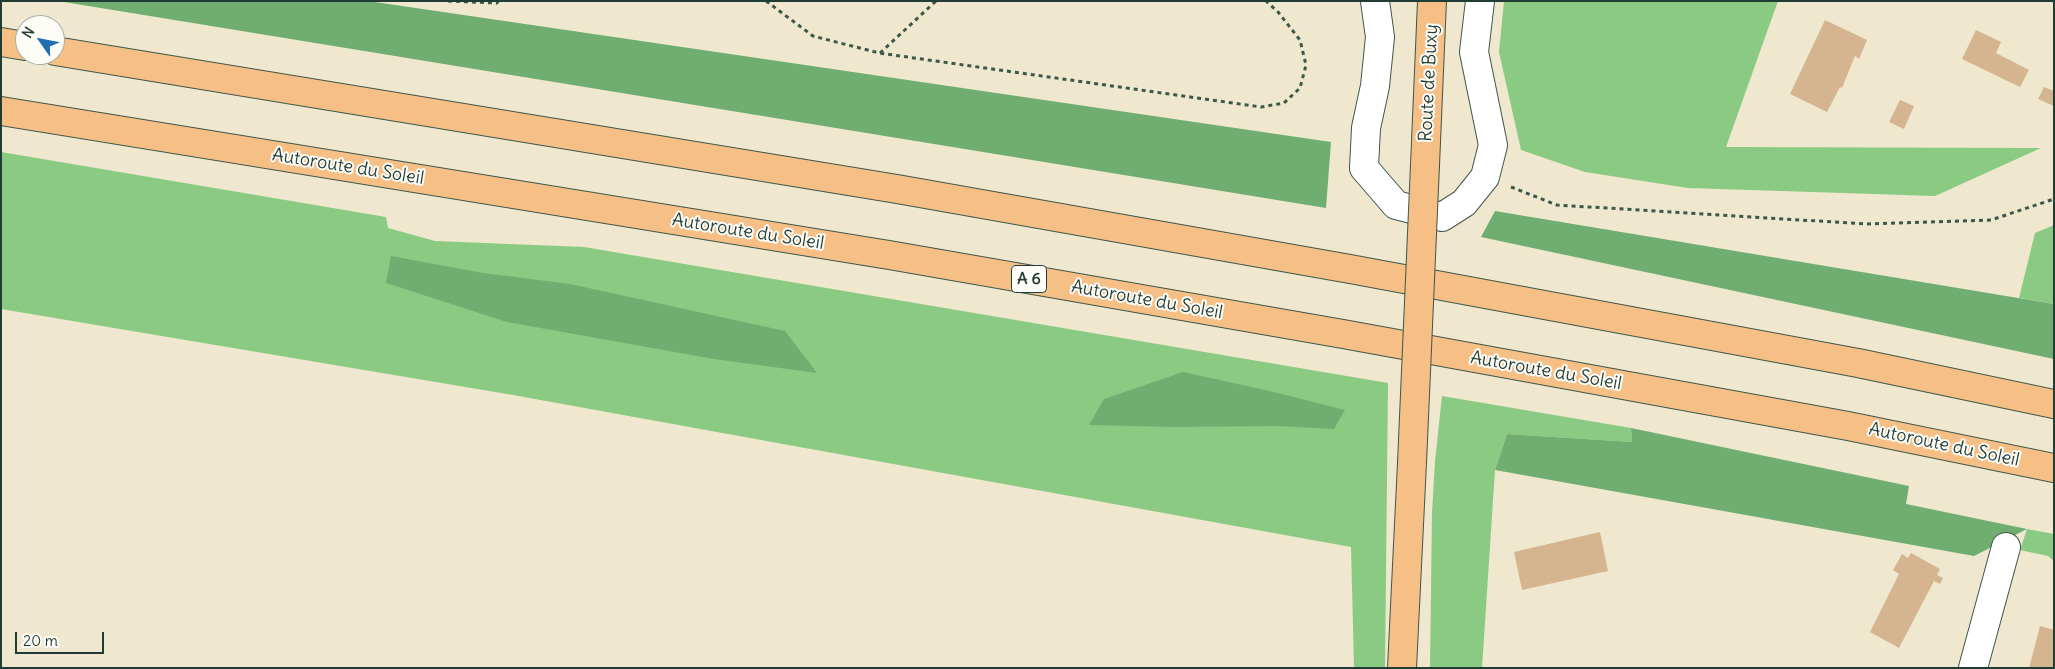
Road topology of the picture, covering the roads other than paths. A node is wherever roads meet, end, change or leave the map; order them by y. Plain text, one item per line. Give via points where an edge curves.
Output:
1 (1375, 1) edge
2 (1432, 1) edge
3 (1480, 1) edge
4 (1, 42) edge
5 (15, 44) edge
6 (65, 53) edge
7 (1, 110) edge
8 (2054, 404) edge
9 (2054, 468) edge
10 (2006, 547) dead end
11 (1402, 668) edge
12 (1973, 668) edge

1 - 3 street via 1380,37 1375,86 1366,128 1364,168 1396,204 1442,217 1464,203 1485,177 1493,145 1474,52
2 - 11 main road, Route de Buxy, bridge
4 - 5 main road
6 - 8 main road via 897,189 1350,269 1858,363
7 - 9 main road, Autoroute du Soleil / A 6 via 889,255 1334,332 1848,426
10 - 12 street

